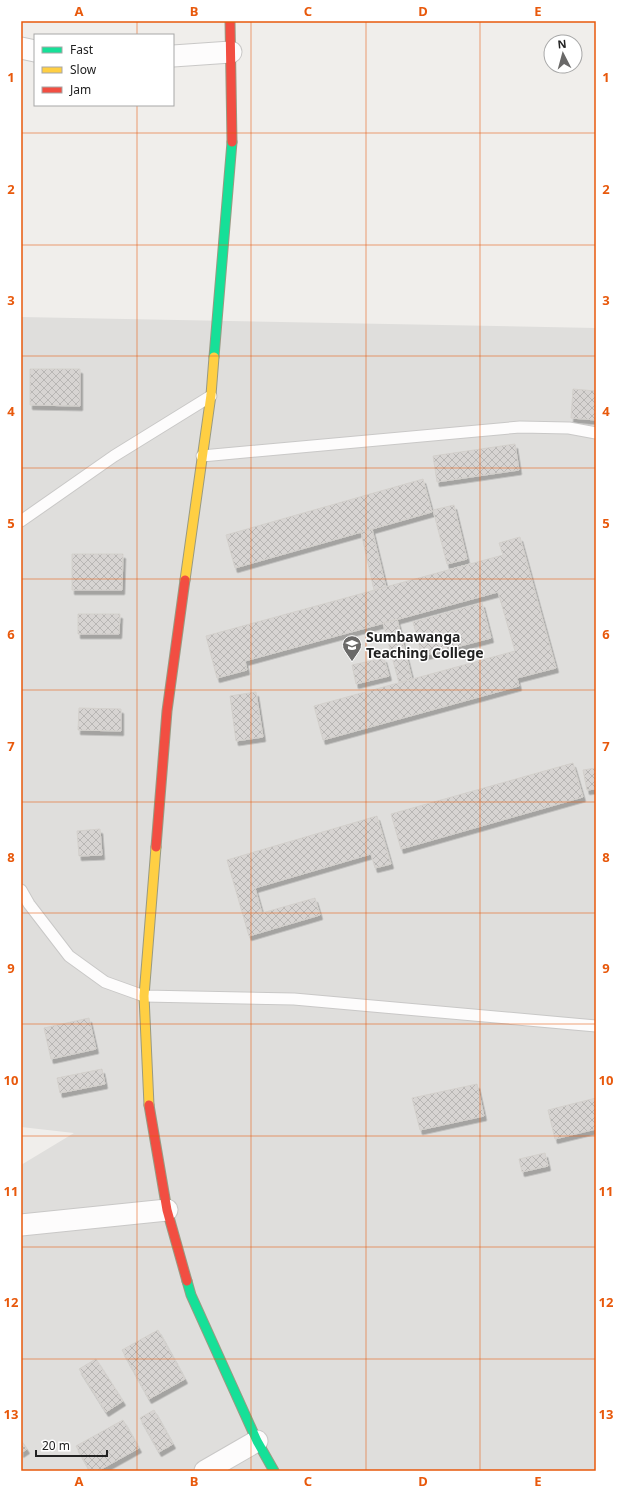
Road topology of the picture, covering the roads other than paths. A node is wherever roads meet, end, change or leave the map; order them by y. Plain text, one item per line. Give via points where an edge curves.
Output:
1 (230, 21) edge
2 (21, 48) edge
3 (34, 50) edge
4 (231, 52) junction
5 (174, 56) edge
6 (211, 395) junction
7 (596, 433) edge
8 (202, 456) junction
9 (21, 521) edge
10 (21, 890) edge
11 (144, 996) junction
12 (596, 1026) edge
13 (166, 1210) junction
14 (21, 1225) edge
15 (257, 1440) junction
16 (205, 1471) edge
17 (274, 1471) edge

1 - 4 street
2 - 3 street
4 - 5 street
4 - 6 street via 232,141
6 - 8 street
6 - 9 lane via 114,456
7 - 8 lane via 568,428 520,427
8 - 11 street via 167,710
10 - 11 lane via 69,956 105,982
11 - 12 lane via 294,999
11 - 13 street via 149,1108
13 - 14 street
13 - 15 street via 191,1295
15 - 16 street
15 - 17 street

